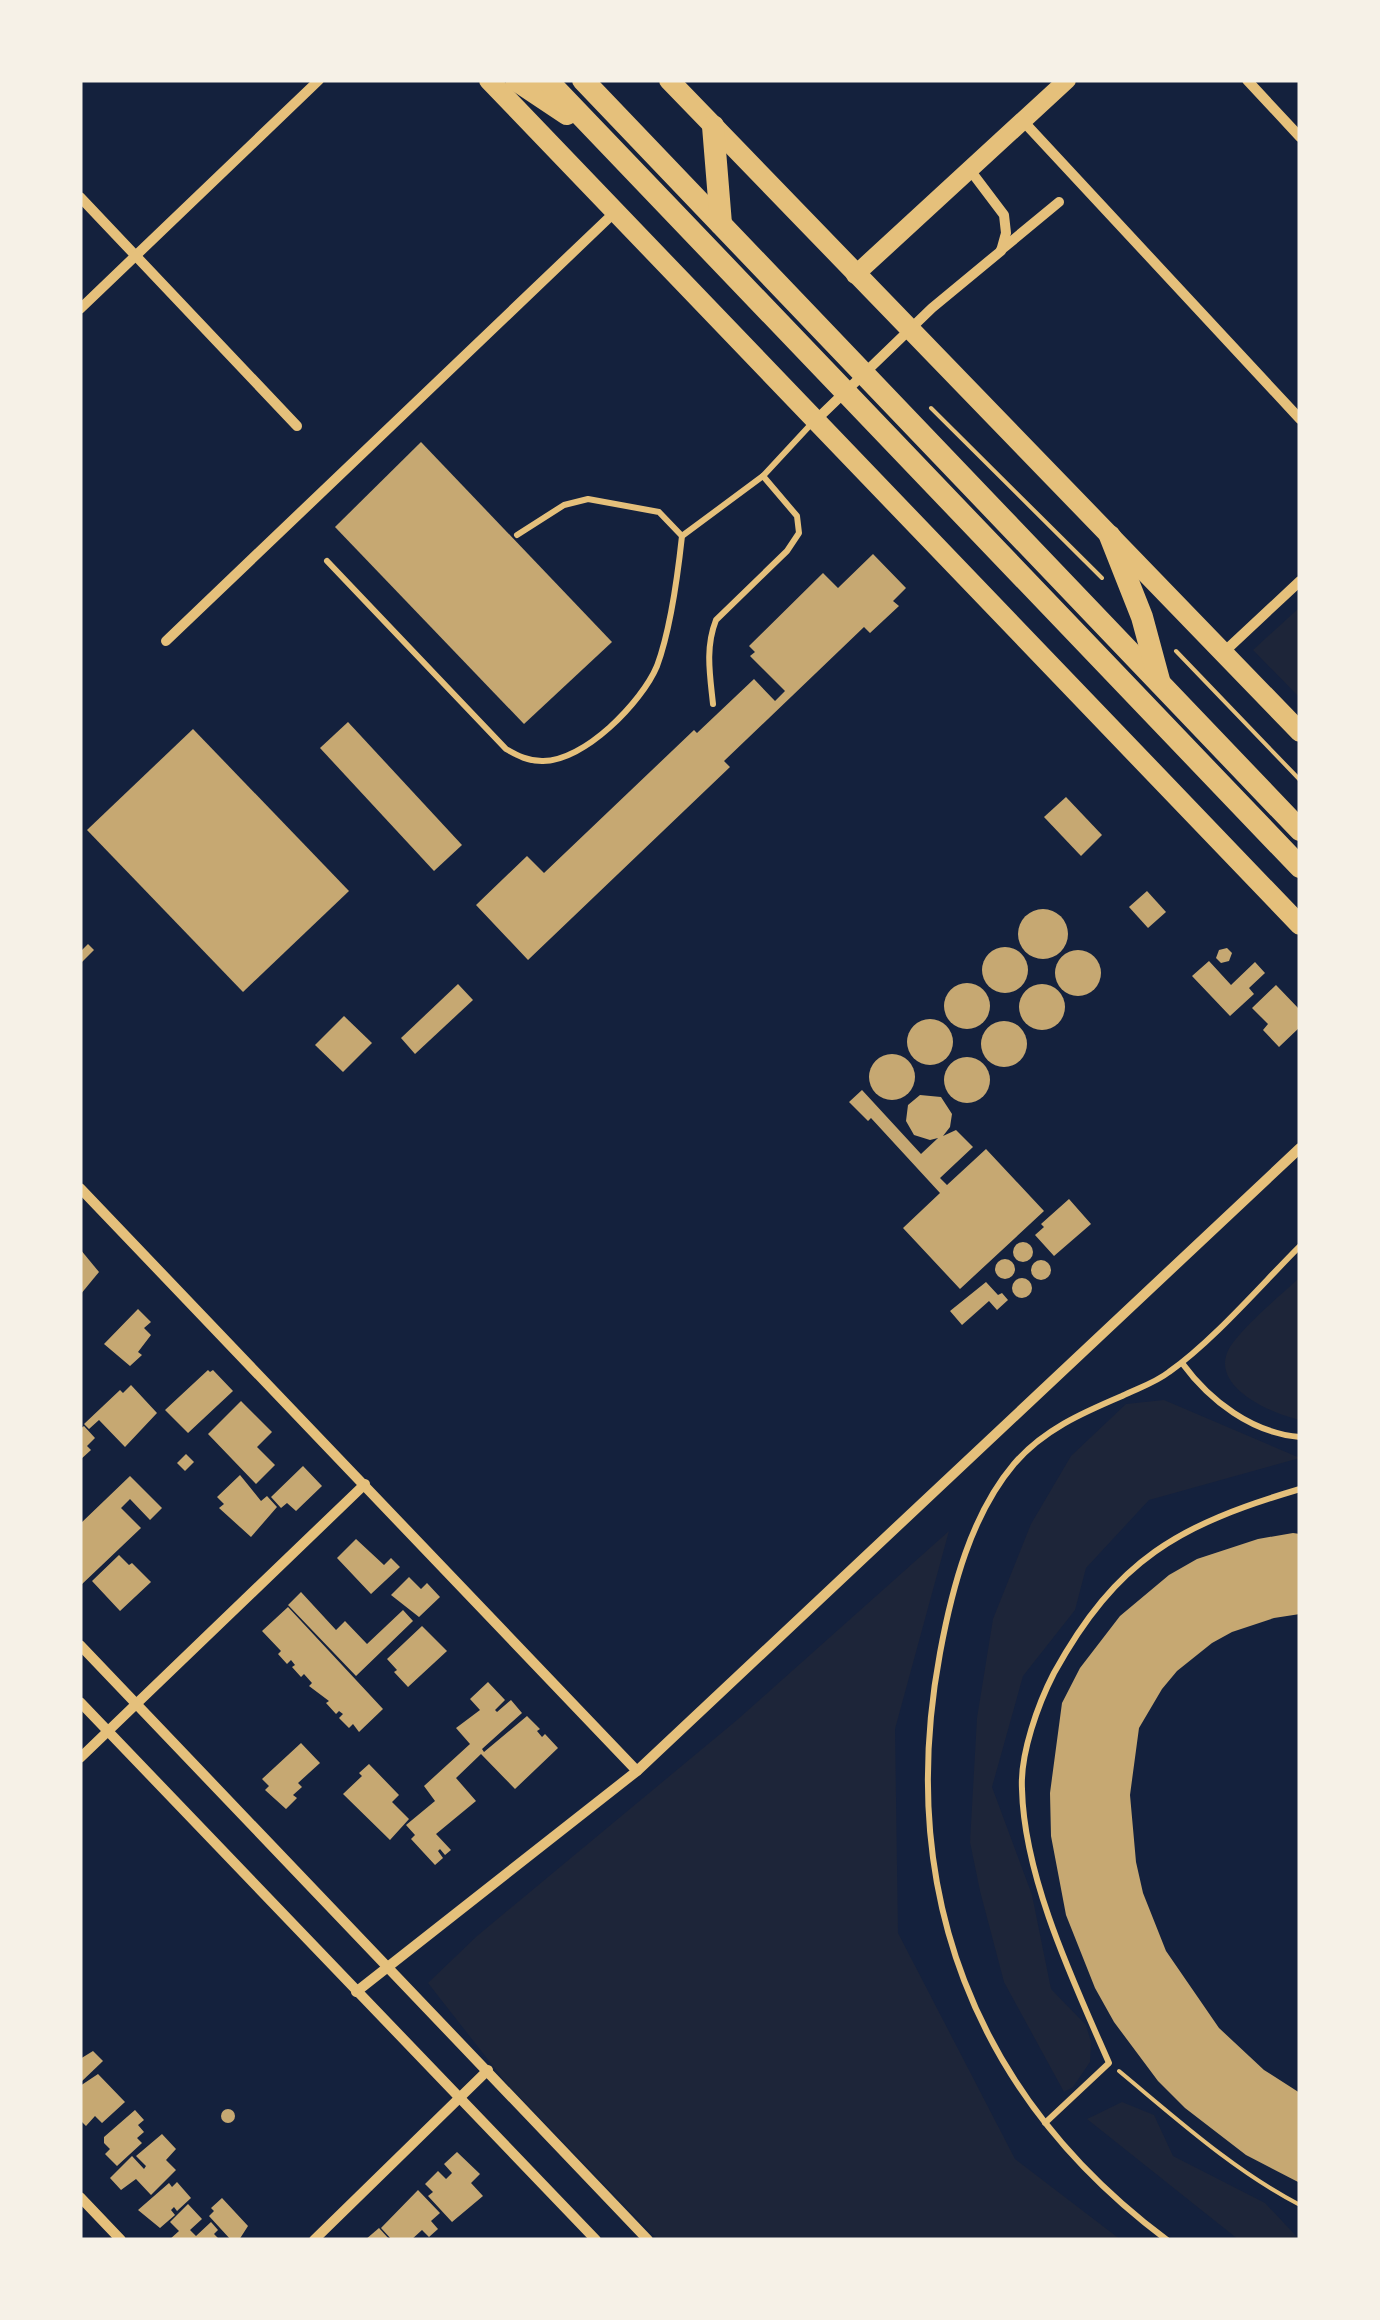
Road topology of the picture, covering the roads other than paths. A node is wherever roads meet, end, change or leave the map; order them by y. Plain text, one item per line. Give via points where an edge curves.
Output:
1 (318, 80) edge
2 (488, 80) edge
3 (516, 80) edge
4 (548, 80) edge
5 (583, 80) edge
6 (669, 80) edge
7 (1066, 80) edge
8 (1248, 80) edge
9 (1023, 121) junction
10 (713, 126) junction
11 (602, 137) junction
12 (1300, 137) edge
13 (970, 170) junction
14 (80, 197) edge
15 (1059, 202) dead end
16 (614, 212) junction
17 (721, 224) junction
18 (1000, 251) junction
19 (136, 256) junction
20 (855, 275) junction
21 (800, 307) junction
22 (80, 310) edge
23 (780, 323) junction
24 (908, 330) junction
25 (864, 374) junction
26 (845, 391) junction
27 (1300, 419) edge
28 (815, 420) junction
29 (297, 426) dead end
30 (764, 476) junction
31 (517, 535) dead end
32 (682, 536) junction
33 (1110, 536) junction
34 (328, 561) dead end
35 (1300, 582) edge
36 (166, 641) dead end
37 (1224, 652) junction
38 (1160, 683) junction
39 (713, 704) dead end
40 (1300, 732) edge
41 (1300, 830) edge
42 (1300, 867) edge
43 (1300, 926) edge
44 (1300, 1148) edge
45 (80, 1188) edge
46 (1300, 1246) edge
47 (1182, 1363) junction
48 (1300, 1437) edge
49 (365, 1484) junction
50 (1300, 1489) edge
51 (80, 1644) edge
52 (80, 1702) edge
53 (136, 1703) junction
54 (108, 1731) junction
55 (80, 1758) edge
56 (637, 1771) junction
57 (388, 1966) junction
58 (356, 1992) junction
59 (488, 2070) junction
60 (458, 2097) junction
61 (1045, 2123) junction
62 (80, 2197) edge
63 (121, 2240) edge
64 (314, 2240) edge
65 (596, 2240) edge
66 (648, 2240) edge
67 (1166, 2240) edge

1 - 19 street
2 - 16 main road
3 - 11 main road
4 - 11 main road
5 - 17 main road
6 - 10 main road
7 - 9 street
8 - 12 street
9 - 13 street
9 - 27 street
10 - 17 main road
10 - 20 main road
11 - 23 main road
13 - 18 street via 1004,215
13 - 20 street
14 - 19 street
15 - 18 street
16 - 28 main road
16 - 36 street
17 - 21 main road
18 - 24 street
19 - 22 street
19 - 29 street
20 - 24 main road
21 - 23 main road via 795,320
21 - 25 main road
23 - 26 main road
24 - 25 street
24 - 33 main road
25 - 26 street
25 - 38 main road
26 - 28 street
26 - 42 main road
28 - 30 lane
28 - 43 main road
30 - 32 lane
30 - 39 lane via 796,516 799,533 716,620 708,654
31 - 32 lane via 564,505 588,499 658,512
32 - 34 lane via 658,663 642,696 578,751 546,762 506,748
33 - 37 main road
33 - 38 main road
35 - 37 street
37 - 40 main road
38 - 41 main road
44 - 56 street
45 - 49 street
46 - 47 lane
47 - 48 lane via 1233,1412
47 - 61 lane via 1040,1437 1012,1466 989,1498 944,1631 930,1724 935,1885 971,1999
49 - 53 street
49 - 56 street
50 - 61 lane via 1188,1530 1134,1566 1098,1602 1047,1687 1021,1788 1048,1913 1109,2063
51 - 53 street
52 - 54 street
53 - 54 street
53 - 57 street
54 - 55 street
54 - 58 street
56 - 57 street
57 - 58 street
57 - 59 street
58 - 60 street
59 - 60 street
59 - 66 street
60 - 64 street
60 - 65 street
61 - 67 lane via 1109,2194
62 - 63 street

